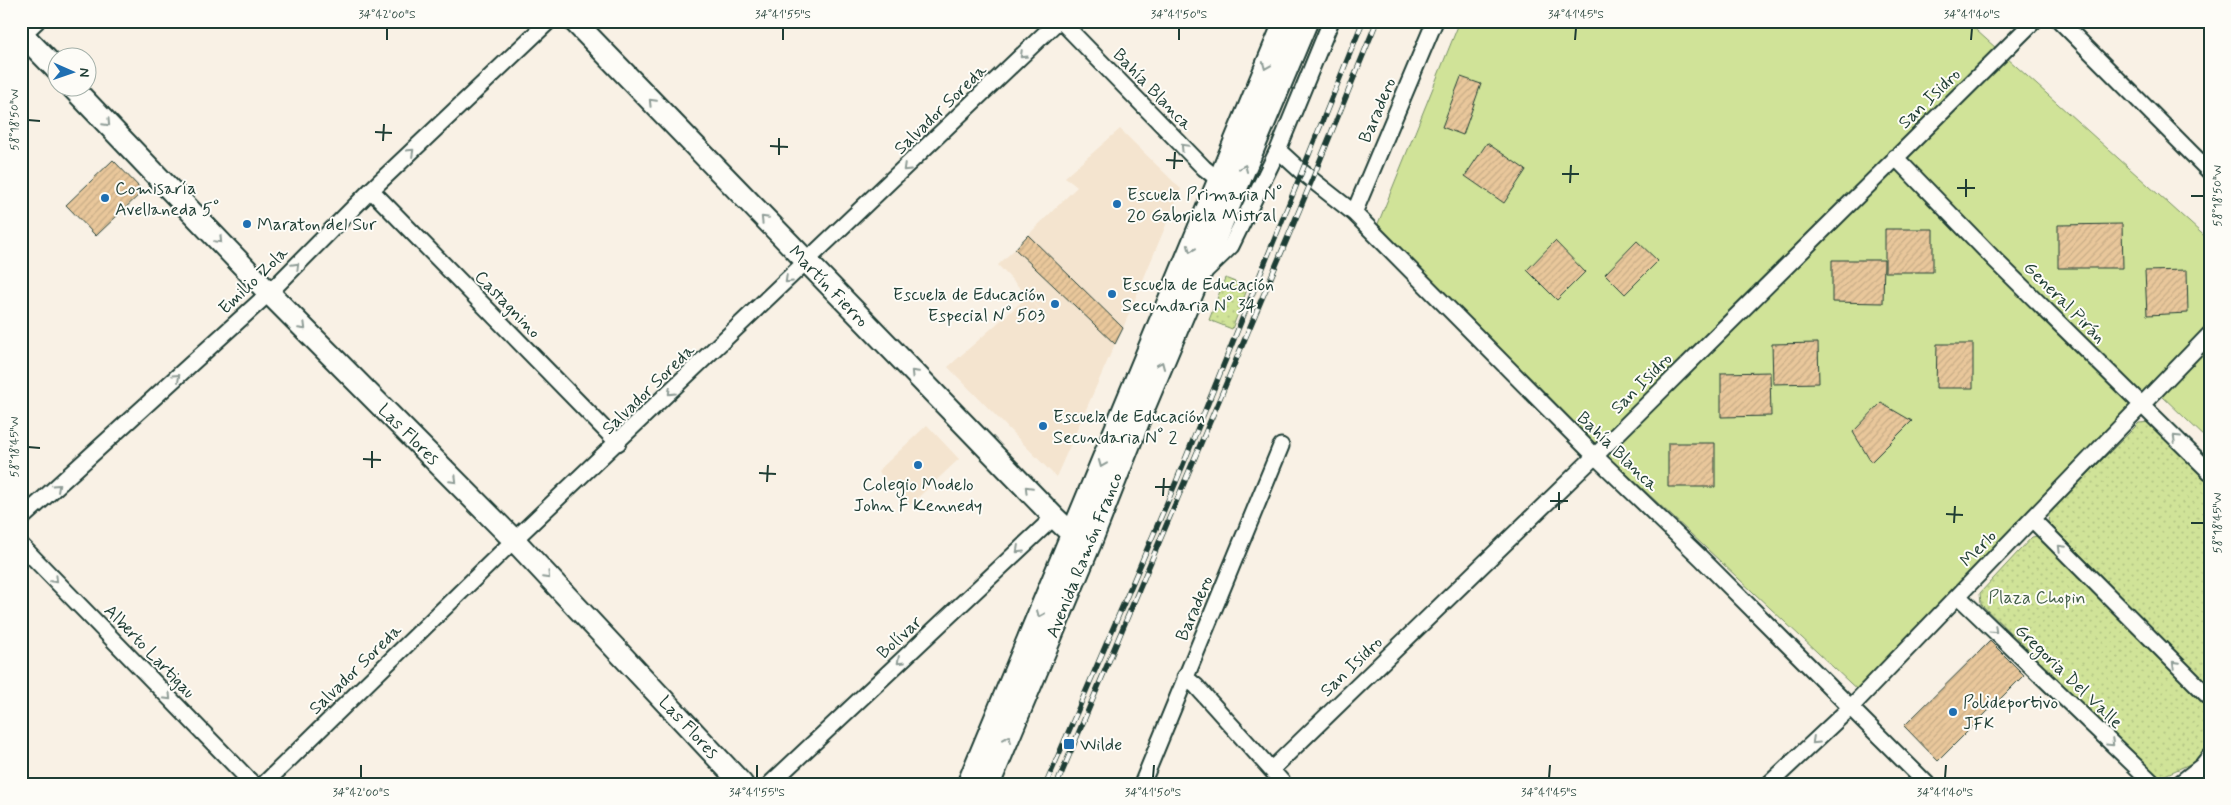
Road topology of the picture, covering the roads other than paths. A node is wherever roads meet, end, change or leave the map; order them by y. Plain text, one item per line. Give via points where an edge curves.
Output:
1 (549, 21) edge
2 (574, 21) edge
3 (1060, 21) edge
4 (1285, 21) edge
5 (1307, 21) edge
6 (1331, 21) edge
7 (1435, 21) edge
8 (2034, 21) edge
9 (2060, 21) edge
10 (26, 31) edge
11 (48, 58) edge
12 (83, 98) edge
13 (1278, 150) junction
14 (1895, 157) junction
15 (2210, 172) edge
16 (1219, 180) junction
17 (371, 190) junction
18 (1354, 213) junction
19 (807, 263) junction
20 (1198, 277) junction
21 (269, 293) junction
22 (2210, 334) edge
23 (2142, 405) junction
24 (618, 443) junction
25 (1281, 446) dead end
26 (1595, 456) junction
27 (2210, 472) edge
28 (1054, 517) junction
29 (2032, 519) junction
30 (21, 520) edge
31 (1082, 539) junction
32 (514, 540) junction
33 (21, 545) edge
34 (1958, 596) junction
35 (1185, 677) junction
36 (2210, 698) edge
37 (1850, 707) junction
38 (2207, 765) edge
39 (1272, 769) junction
40 (253, 784) edge
41 (264, 784) edge
42 (742, 784) edge
43 (770, 784) edge
44 (968, 784) edge
45 (989, 784) edge
46 (1142, 784) edge
47 (1284, 784) edge
48 (1769, 784) edge
49 (1927, 784) edge
50 (2154, 784) edge
51 (2178, 784) edge

17 -> 1 street, Emilio Zola
19 -> 2 street, Martín Fierro
16 -> 3 street, Bahía Blanca
3 -> 19 street, Salvador Soreda
4 -> 16 street, Avenida Ramón Franco
20 -> 5 street, Avenida Ramón Franco
6 - 13 street
7 - 18 street, Baradero
8 - 14 street, San Isidro
9 - 15 street
10 - 11 street
12 -> 21 street, Las Flores
13 - 18 street, Bahía Blanca
13 - 20 street via 1231,246
14 - 23 street, General Pirán
14 - 26 street, San Isidro
16 -> 31 street, Avenida Ramón Franco
21 -> 17 street, Emilio Zola
17 - 24 street, Castagnino
18 - 26 street, Bahía Blanca
19 -> 24 street, Salvador Soreda
28 -> 19 street, Martín Fierro
31 -> 20 street, Avenida Ramón Franco via 1143,410
30 -> 21 street, Emilio Zola
21 -> 32 street, Las Flores
22 - 23 street, Merlo
27 -> 23 street, General Pirán
23 - 29 street, Merlo
24 - 32 street, Salvador Soreda
25 - 35 street, Baradero
26 - 37 street, Bahía Blanca
26 - 39 street, San Isidro
28 - 31 street, Martín Fierro
28 -> 43 street, Bolívar
29 - 34 street, Merlo
36 -> 29 street
31 -> 44 street, Avenida Ramón Franco
45 -> 31 street, Avenida Ramón Franco
32 - 41 street, Salvador Soreda
32 -> 42 street, Las Flores
33 -> 40 street, Alberto Lartigau
34 - 37 street, Merlo
34 -> 50 street, Gregoria Del Valle
35 - 39 street
35 - 46 street, Baradero
37 -> 48 street, Merlo
37 - 49 street, Bahía Blanca
38 - 51 street
39 - 47 street

